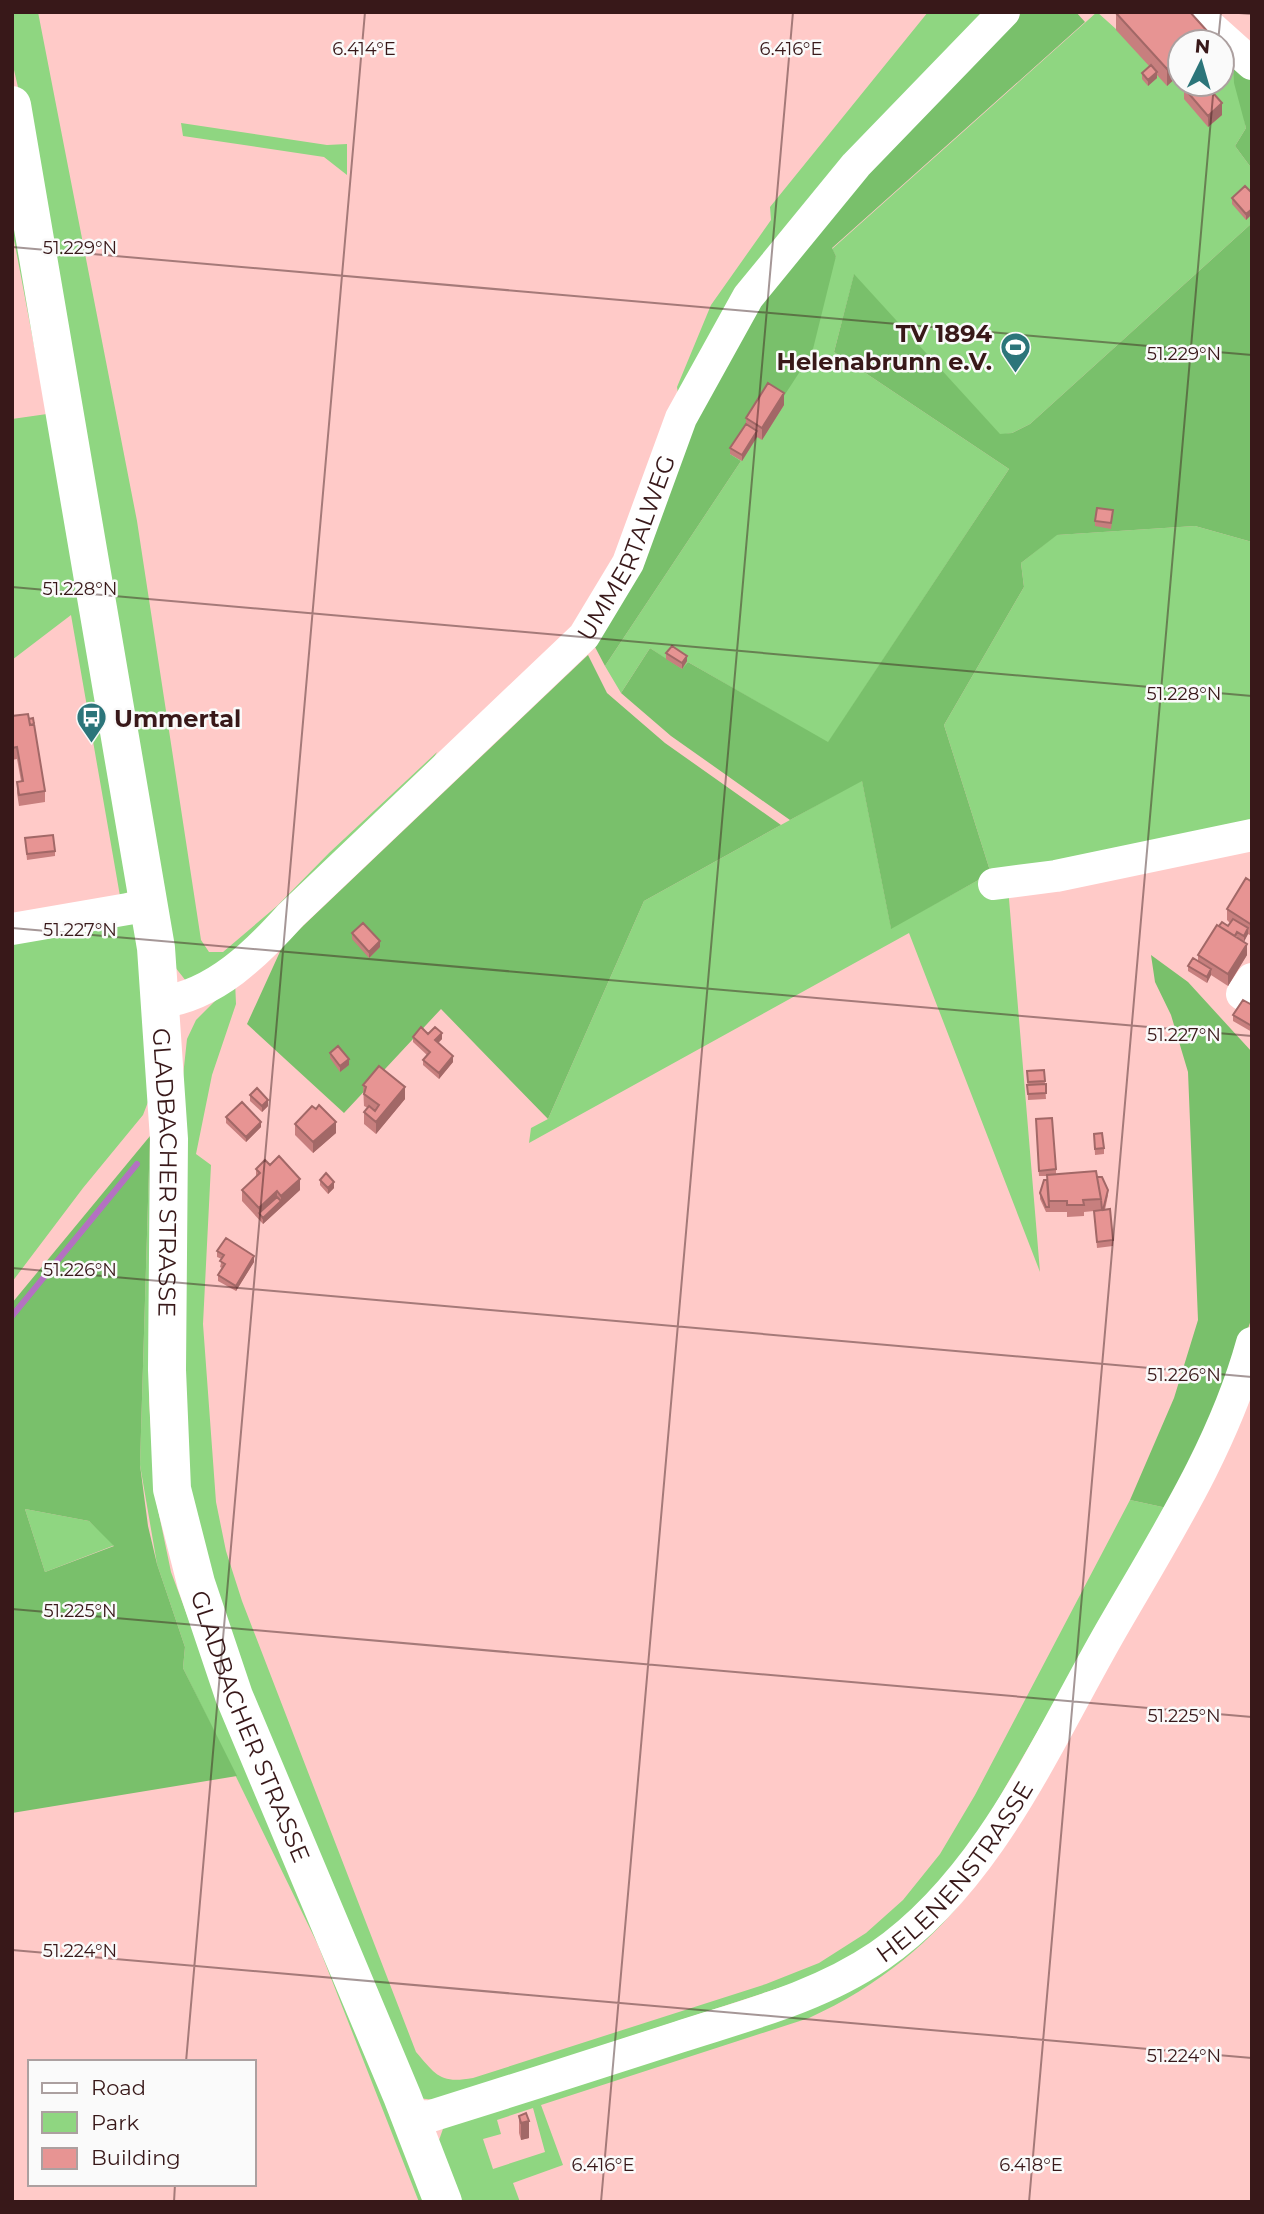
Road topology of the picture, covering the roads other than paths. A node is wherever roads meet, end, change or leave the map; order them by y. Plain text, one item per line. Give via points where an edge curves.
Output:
1 (1004, 12) edge
2 (1194, 12) edge
3 (1252, 64) edge
4 (12, 105) edge
5 (1252, 835) edge
6 (994, 884) dead end
7 (151, 905) junction
8 (12, 929) edge
9 (1252, 979) edge
10 (1252, 1000) edge
11 (162, 1002) junction
12 (1252, 1343) edge
13 (410, 2117) junction
14 (443, 2202) edge

1 - 11 street, UMMERTALWEG via 856,165 748,298 681,418 628,563 584,636 291,915 252,958 184,999
2 - 3 street
4 - 7 main road, GLADBACHER STRASSE
5 - 6 street via 1056,876
7 - 8 street
7 - 11 main road, GLADBACHER STRASSE
9 - 10 street via 1242,994
11 - 13 main road, GLADBACHER STRASSE via 169,1139 166,1370 172,1489 196,1583 234,1696
12 - 13 street, HELENENSTRASSE via 1239,1389 1207,1461 1157,1550 988,1846 925,1919 879,1956 794,2000 431,2116
13 - 14 main road, GLADBACHER STRASSE

